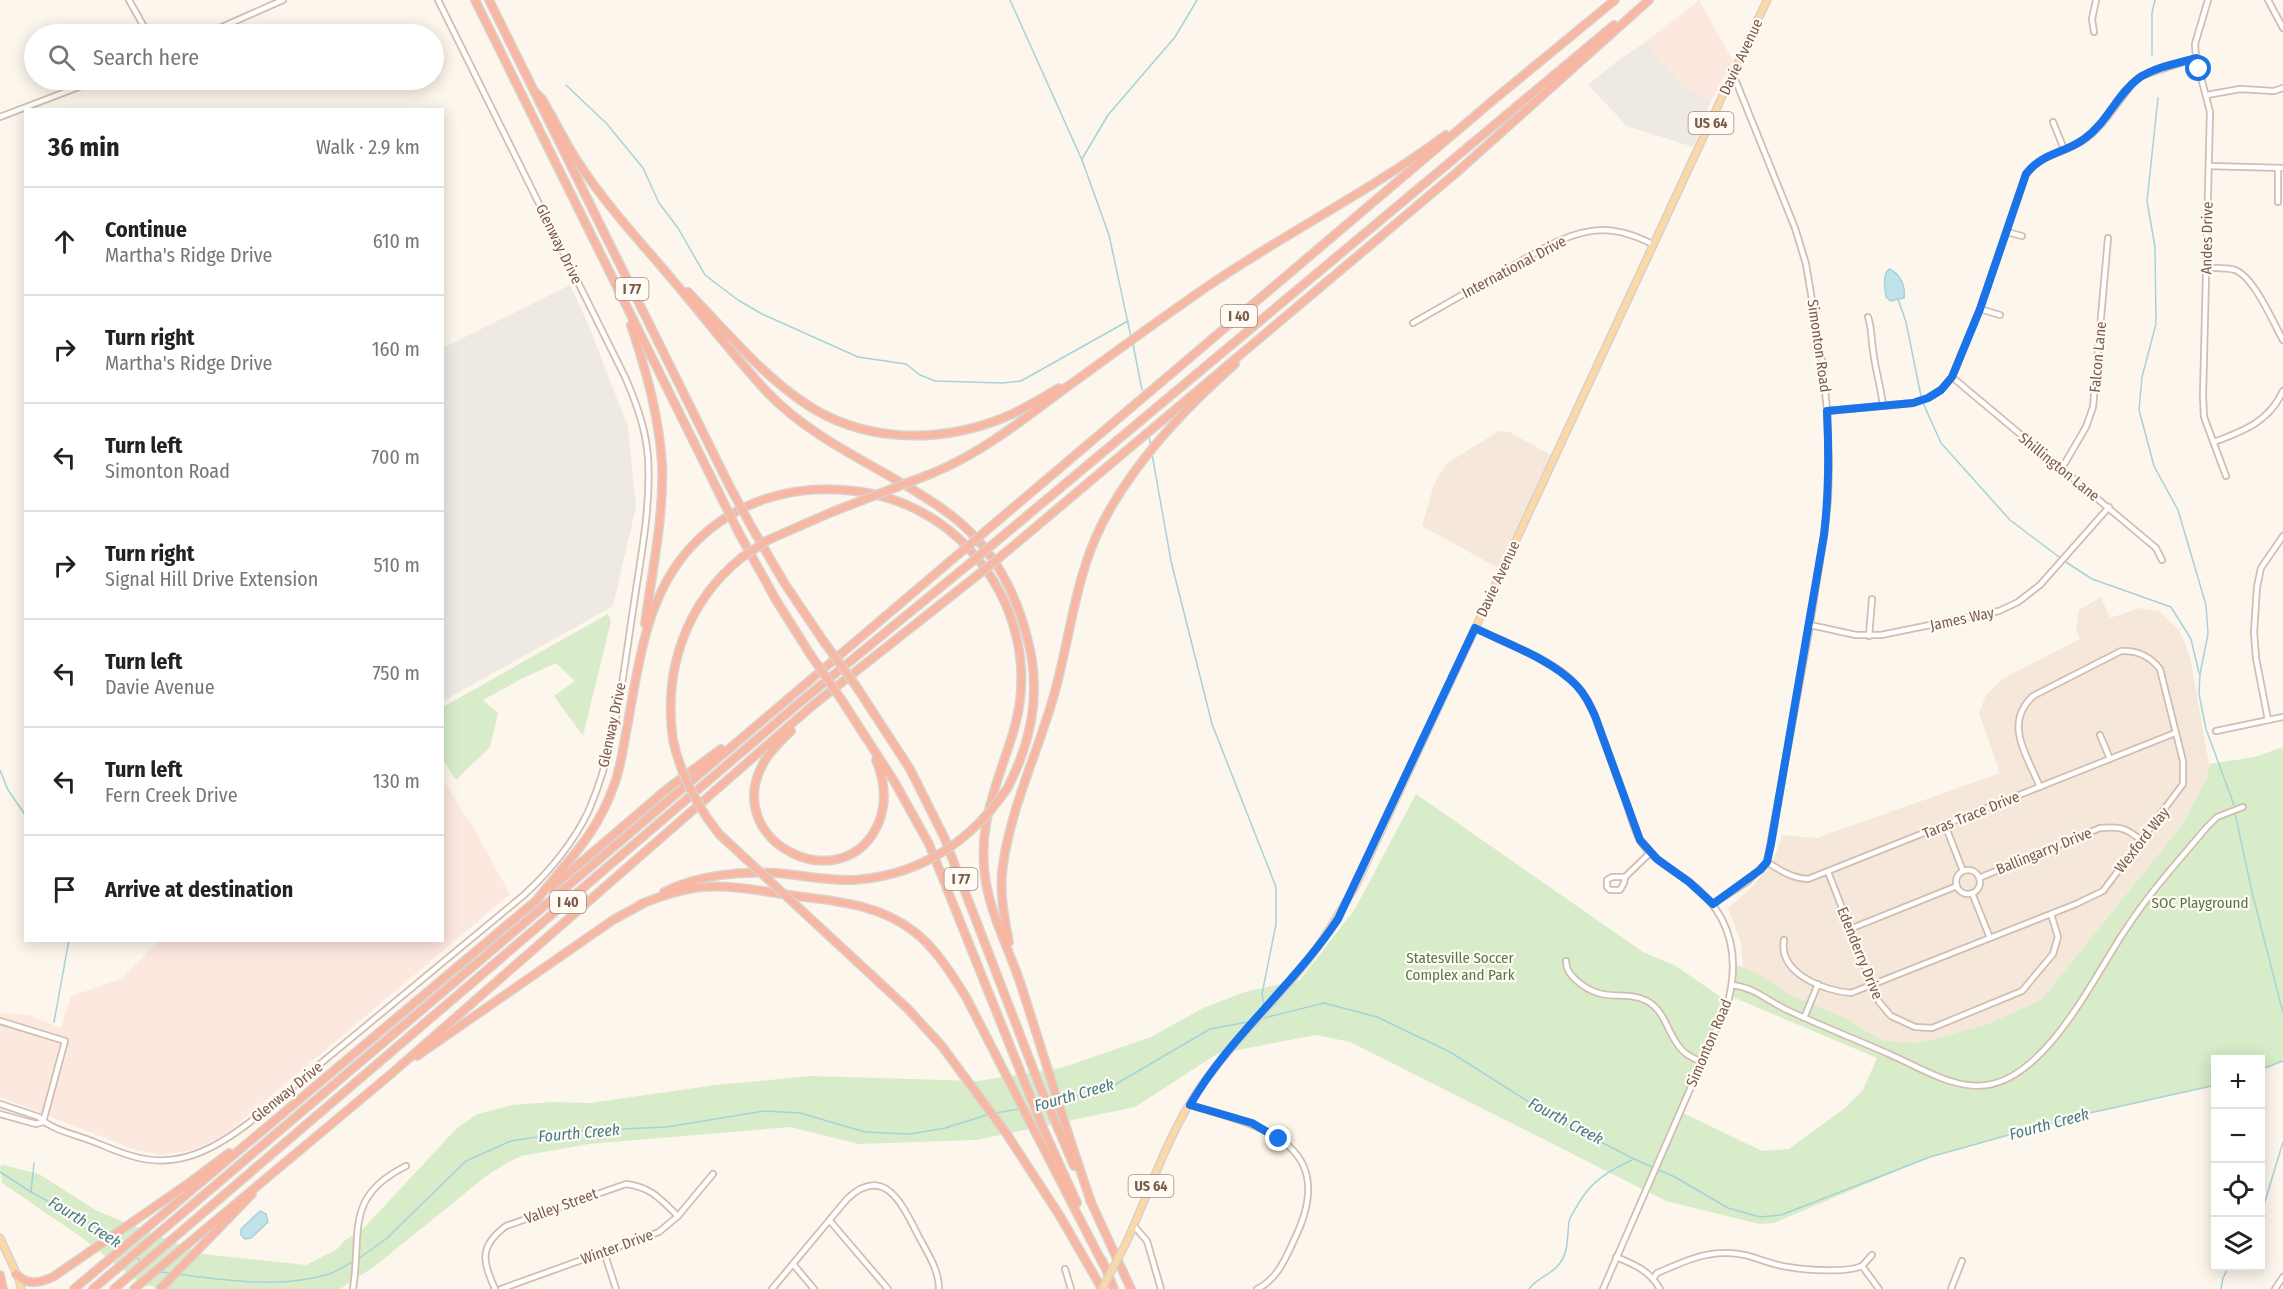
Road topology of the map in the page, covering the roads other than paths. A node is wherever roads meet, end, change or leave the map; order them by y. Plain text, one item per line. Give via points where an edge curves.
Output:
1 (129, 0) edge
2 (283, 0) edge
3 (438, 0) edge
4 (475, 0) edge
5 (489, 0) edge
6 (1615, 0) edge
7 (1647, 0) edge
8 (1767, 0) edge
9 (2096, 0) edge
10 (2208, 0) edge
11 (2268, 0) edge
12 (142, 24) edge
13 (229, 24) edge
14 (2283, 28) edge
15 (2094, 32) dead end
16 (2196, 58) junction
17 (1733, 74) junction
18 (2283, 88) edge
19 (71, 90) edge
20 (534, 91) junction
21 (2207, 95) junction
22 (1497, 98) junction
23 (0, 117) edge
24 (2053, 122) dead end
25 (2064, 149) junction
26 (2209, 166) junction
27 (2281, 168) edge
28 (2278, 202) dead end
29 (2007, 232) junction
30 (2022, 236) dead end
31 (2108, 238) dead end
32 (1654, 245) junction
33 (652, 255) junction
34 (2207, 268) junction
35 (1332, 277) junction
36 (624, 302) junction
37 (1980, 309) junction
38 (2000, 315) dead end
39 (1868, 317) dead end
40 (1413, 323) dead end
41 (2283, 340) edge
42 (1088, 372) junction
43 (1952, 377) junction
44 (2283, 391) edge
45 (1883, 406) junction
46 (1827, 411) junction
47 (2214, 442) junction
48 (2062, 468) junction
49 (2226, 476) dead end
50 (2109, 507) junction
51 (2283, 536) edge
52 (2163, 560) dead end
53 (986, 568) junction
54 (1872, 599) dead end
55 (1810, 625) junction
56 (1475, 628) junction
57 (1869, 636) junction
58 (637, 679) junction
59 (812, 706) junction
60 (2283, 717) edge
61 (761, 720) junction
62 (2268, 720) junction
63 (2216, 731) dead end
64 (2175, 733) junction
65 (2100, 735) dead end
66 (868, 741) junction
67 (2110, 759) junction
68 (2040, 787) junction
69 (2243, 807) dead end
70 (1945, 825) junction
71 (2142, 841) junction
72 (1650, 853) junction
73 (1767, 862) junction
74 (1964, 872) junction
75 (1828, 873) junction
76 (1625, 877) dead end
77 (1979, 878) junction
78 (1957, 886) junction
79 (1971, 893) junction
80 (536, 901) junction
81 (641, 904) junction
82 (1713, 904) junction
83 (2051, 914) junction
84 (1850, 929) junction
85 (1990, 938) junction
86 (1785, 940) dead end
87 (1566, 961) dead end
88 (1019, 979) junction
89 (1818, 984) junction
90 (1732, 985) junction
91 (1873, 986) junction
92 (1804, 1018) junction
93 (0, 1021) edge
94 (1702, 1062) junction
95 (391, 1074) junction
96 (0, 1104) edge
97 (1190, 1105) junction
98 (0, 1114) edge
99 (275, 1120) junction
100 (43, 1122) junction
101 (283, 1164) junction
102 (406, 1166) dead end
103 (713, 1174) dead end
104 (1091, 1202) junction
105 (678, 1216) junction
106 (830, 1221) junction
107 (1134, 1226) junction
108 (0, 1238) edge
109 (604, 1252) junction
110 (1872, 1255) dead end
111 (1617, 1257) junction
112 (1962, 1262) dead end
113 (793, 1264) junction
114 (1103, 1264) junction
115 (1862, 1266) junction
116 (1065, 1269) dead end
117 (59, 1273) junction
118 (0, 1274) edge
119 (16, 1274) junction
120 (2283, 1277) edge
121 (1653, 1279) junction
122 (5, 1289) edge
123 (21, 1289) edge
124 (39, 1289) edge
125 (74, 1289) edge
126 (93, 1289) edge
127 (114, 1289) edge
128 (134, 1289) edge
129 (160, 1289) edge
130 (353, 1289) edge
131 (495, 1289) edge
132 (501, 1289) edge
133 (616, 1289) edge
134 (772, 1289) edge
135 (814, 1289) edge
136 (888, 1289) edge
137 (939, 1289) edge
138 (1071, 1289) edge
139 (1102, 1289) edge
140 (1114, 1289) edge
141 (1131, 1289) edge
142 (1161, 1289) edge
143 (1257, 1289) edge
144 (1603, 1289) edge
145 (1660, 1289) edge
146 (1880, 1289) edge
147 (1951, 1289) edge
148 (2275, 1289) edge

1 - 12 street
2 - 13 street
3 - 100 street, Glenway Drive via 627,379 644,427 647,512 616,718 600,779 575,835 537,883 259,1115 215,1147 178,1159 144,1159
4 - 36 highway, I 77
5 - 20 highway, I 77
6 - 22 highway, I 40
7 - 35 highway via 1456,173
7 - 127 highway, I 40, bridge via 798,704
8 - 17 main road, Davie Avenue / US 64
9 - 15 street
10 - 16 street, Andes Drive via 2195,44
11 - 14 street
16 - 21 street, Andes Drive
16 - 25 street via 2141,76 2092,134
17 - 32 main road, Davie Avenue / US 64
17 - 46 street, Simonton Road via 1806,264
18 - 21 street
19 - 23 street
20 - 33 highway via 585,171
20 - 104 highway, I 77, bridge via 751,526 784,584 910,770 944,837 1055,1125
21 - 26 street, Andes Drive
22 - 42 highway via 1414,158 1254,256
22 - 61 highway, I 40, bridge
24 - 25 street
25 - 29 street via 2042,158 2026,174
26 - 27 street
26 - 34 street, Andes Drive
27 - 28 street
29 - 30 street
29 - 37 street
31 - 48 street, Falcon Lane via 2092,407 2086,428
32 - 40 street, International Drive via 1619,231 1577,235 1546,247
32 - 56 main road, Davie Avenue / US 64
33 - 42 highway via 784,387 822,414 847,425 883,434 946,434 1004,418
33 - 81 highway, bridge via 769,393 816,433 953,517 981,545 998,567 1020,612 1035,684 1028,741 997,804 975,828 928,860 889,875 852,880 777,873 728,875 674,887
34 - 41 street via 2234,269 2243,274
34 - 47 street, Andes Drive via 2204,417
35 - 53 highway, bridge
35 - 88 highway via 1220,377 1164,435 1101,525 1088,557 1055,693 1005,850 1002,897
36 - 58 highway via 652,393 662,464 659,526
36 - 66 highway, I 77, bridge via 718,493 776,600
37 - 38 street
37 - 43 street
39 - 45 street
42 - 139 highway, bridge via 979,451 768,540 741,558 715,583 690,619 674,665 670,703 673,740 688,788 701,810 719,834 907,1008 941,1045 1006,1133
43 - 45 street via 1928,398
43 - 48 street, Shillington Lane
44 - 47 street via 2276,405 2255,425
45 - 46 street
46 - 55 street, Simonton Road via 1828,500
47 - 49 street, Andes Drive
48 - 50 street, Shillington Lane
50 - 52 street, Shillington Lane via 2156,548
50 - 57 street, James Way via 2040,585 2018,602 1979,616
51 - 62 street via 2261,568 2257,587 2256,658
53 - 58 highway via 938,522 890,498 825,489 763,499 720,522 695,543 674,569 648,626
53 - 59 highway, bridge
53 - 88 highway via 1011,616 1021,665 1018,714 988,807 983,856 988,894
54 - 57 street
55 - 57 street, James Way
55 - 73 street, Simonton Road
56 - 72 street via 1563,673 1586,698 1640,840
56 - 97 main road, Davie Avenue / US 64 via 1338,919 1307,962 1220,1061
58 - 80 highway via 619,769 609,798 584,844
59 - 66 highway via 764,761 756,781 758,817 767,834 782,848 813,861 838,859 857,850 874,833 884,810 885,790
59 - 95 highway
60 - 62 street
61 - 80 highway via 667,789
61 - 126 highway, I 40
62 - 63 street
64 - 67 street, Taras Trace Drive
64 - 68 street, Wexford Way via 2160,669 2154,661 2132,651 2110,655 2033,696 2022,709 2019,733
64 - 71 street, Wexford Way via 2183,761 2183,784
65 - 67 street
66 - 114 highway, I 77 via 928,844 1043,1128
67 - 68 street, Taras Trace Drive
68 - 70 street, Taras Trace Drive
69 - 92 street via 2217,817 2207,826 2127,926 2065,1026 2022,1069 2002,1082 1981,1086 1952,1081
70 - 74 street
70 - 75 street, Taras Trace Drive
71 - 77 street, Ballingarry Drive via 2116,826 2100,828
71 - 83 street, Wexford Way via 2103,891
72 - 76 street
72 - 82 street, Simonton Road
73 - 75 street, Taras Trace Drive via 1797,878
73 - 82 street via 1747,882
74 - 77 street via 1972,871
74 - 78 street via 1957,877
75 - 84 street, Edenderry Drive
77 - 79 street via 1978,889
78 - 79 street via 1964,893
78 - 84 street
79 - 85 street
80 - 99 highway
81 - 95 highway
81 - 114 highway via 702,887 736,887 864,906 913,930 952,974 966,997
82 - 90 street, Simonton Road via 1732,944
83 - 85 street, Wexford Way
83 - 91 street, Edenderry Drive via 2058,937 2053,954 2022,991 1932,1028 1915,1027 1891,1016
84 - 91 street, Edenderry Drive
85 - 91 street, Wexford Way
86 - 89 street, Wexford Way via 1783,950 1791,966
87 - 94 street via 1572,976 1593,992 1649,1002 1682,1050
88 - 104 highway
89 - 91 street, Wexford Way via 1851,993
89 - 92 street
90 - 92 street via 1763,995
90 - 94 street, Simonton Road
93 - 100 street via 65,1041
94 - 111 street, Simonton Road
95 - 101 highway
96 - 100 street, Glenway Drive via 39,1117
97 - 107 main road, Davie Avenue / US 64
97 - 143 street via 1252,1123 1279,1139 1305,1168 1310,1188 1301,1225 1276,1273
98 - 100 street, Glenway Drive via 36,1124
99 - 117 highway
99 - 125 highway
101 - 128 highway
101 - 129 highway
102 - 130 street via 388,1174 364,1200 358,1219
103 - 105 street, Winter Drive
104 - 141 highway, I 77
105 - 109 street, Winter Drive via 659,1232
105 - 131 street, Valley Street via 653,1193 626,1184 506,1226 487,1247 485,1261
106 - 113 street
106 - 136 street
106 - 137 street via 859,1188 876,1186 892,1192 902,1203 933,1265
107 - 139 main road, Davie Avenue / US 64, bridge
107 - 142 street via 1147,1241
108 - 119 main road
109 - 132 street, Winter Drive
109 - 133 street
110 - 115 street
111 - 121 street
111 - 144 street, Simonton Road
112 - 147 street
113 - 134 street
113 - 135 street
114 - 140 highway, I 77
115 - 121 street via 1847,1270 1786,1267 1724,1252 1686,1261 1657,1273
115 - 146 street
116 - 138 street
117 - 119 highway via 33,1283
117 - 124 highway
118 - 122 highway
119 - 123 main road
120 - 148 street
121 - 145 street

